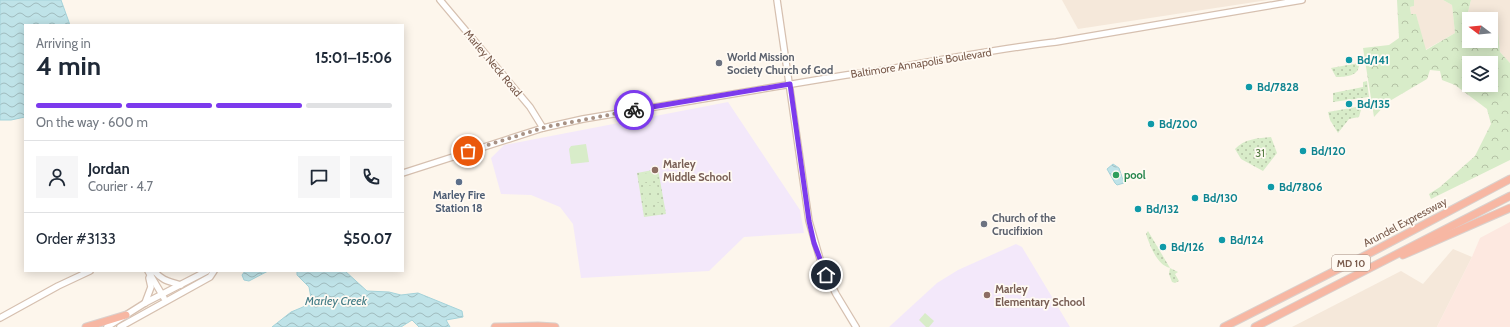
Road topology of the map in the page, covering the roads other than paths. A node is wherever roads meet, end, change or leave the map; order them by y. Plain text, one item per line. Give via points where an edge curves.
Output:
1 (440, 0) edge
2 (777, 0) edge
3 (1302, 0) edge
4 (790, 84) junction
5 (543, 128) junction
6 (404, 173) edge
7 (1510, 175) edge
8 (1510, 179) edge
9 (1510, 196) edge
10 (1476, 197) junction
11 (1510, 208) edge
12 (88, 272) edge
13 (151, 272) edge
14 (206, 272) edge
15 (212, 272) edge
16 (181, 284) junction
17 (163, 295) junction
18 (1316, 295) junction
19 (166, 301) junction
20 (146, 303) junction
21 (126, 315) junction
22 (0, 318) edge
23 (86, 327) edge
24 (107, 327) edge
25 (120, 327) edge
26 (495, 327) edge
27 (555, 327) edge
28 (856, 327) edge
29 (1224, 327) edge
30 (1255, 327) edge

1 - 5 main road, Marley Neck Road via 530,108
2 - 4 main road
3 - 4 main road, Baltimore Annapolis Boulevard
4 - 5 main road, Baltimore Annapolis Boulevard
4 - 28 main road via 814,243 831,284
5 - 6 main road, Baltimore Annapolis Boulevard
7 - 10 highway
8 - 10 highway, Arundel Expressway / MD 10
9 - 18 highway, MD 10
10 - 29 highway, Arundel Expressway / MD 10
11 - 18 highway via 1413,251 1326,294
12 - 22 main road
13 - 16 main road via 167,282
13 - 17 main road
13 - 20 main road via 149,278 152,287
14 - 16 main road
15 - 19 main road via 210,277
16 - 17 main road
17 - 19 main road
17 - 20 main road
18 - 30 highway, MD 10
19 - 25 main road
20 - 21 main road
21 - 23 highway
21 - 24 main road
26 - 27 highway

